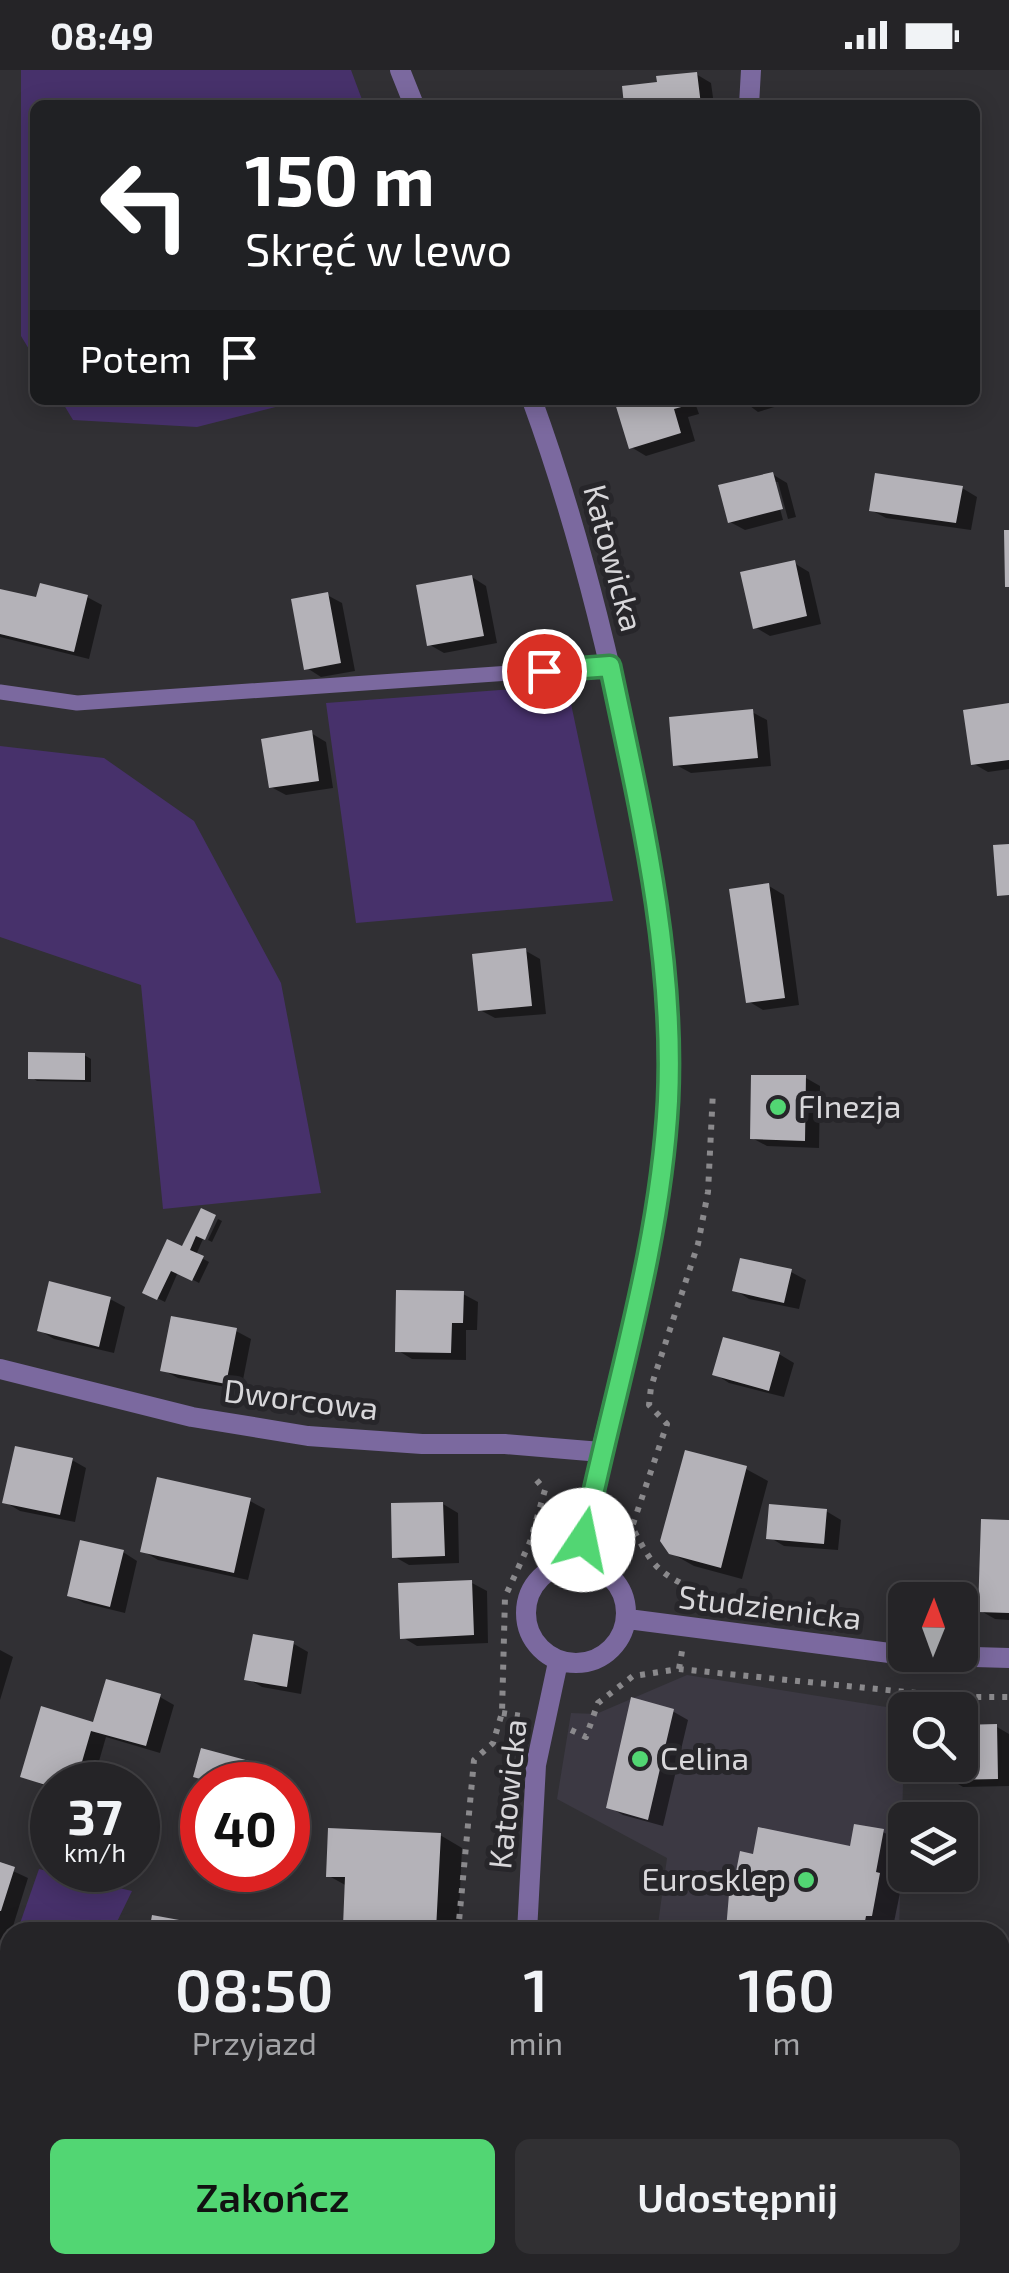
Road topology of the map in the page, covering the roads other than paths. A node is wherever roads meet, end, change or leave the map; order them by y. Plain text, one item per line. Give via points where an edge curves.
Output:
1 (400, 70) edge
2 (751, 70) edge
3 (412, 100) edge
4 (749, 100) edge
5 (534, 405) edge
6 (610, 666) junction
7 (0, 692) edge
8 (0, 1368) edge
9 (601, 1452) junction
10 (579, 1562) junction
11 (628, 1620) junction
12 (888, 1653) edge
13 (978, 1657) edge
14 (1009, 1658) edge
15 (558, 1662) junction
16 (528, 1922) edge

1 - 3 street
2 - 4 street
5 - 6 street, Katowicka
6 - 7 lane via 77,702
6 - 9 street, Katowicka via 648,848 666,976 668,1099 646,1273
8 - 9 street, Dworcowa via 192,1416 308,1436
9 - 10 street, Katowicka
10 - 11 street via 618,1584
10 - 15 street via 543,1575 528,1600 532,1637
11 - 12 street, Studzienicka
11 - 15 street via 617,1644 600,1659
13 - 14 street, Studzienicka
15 - 16 street, Katowicka via 536,1765

